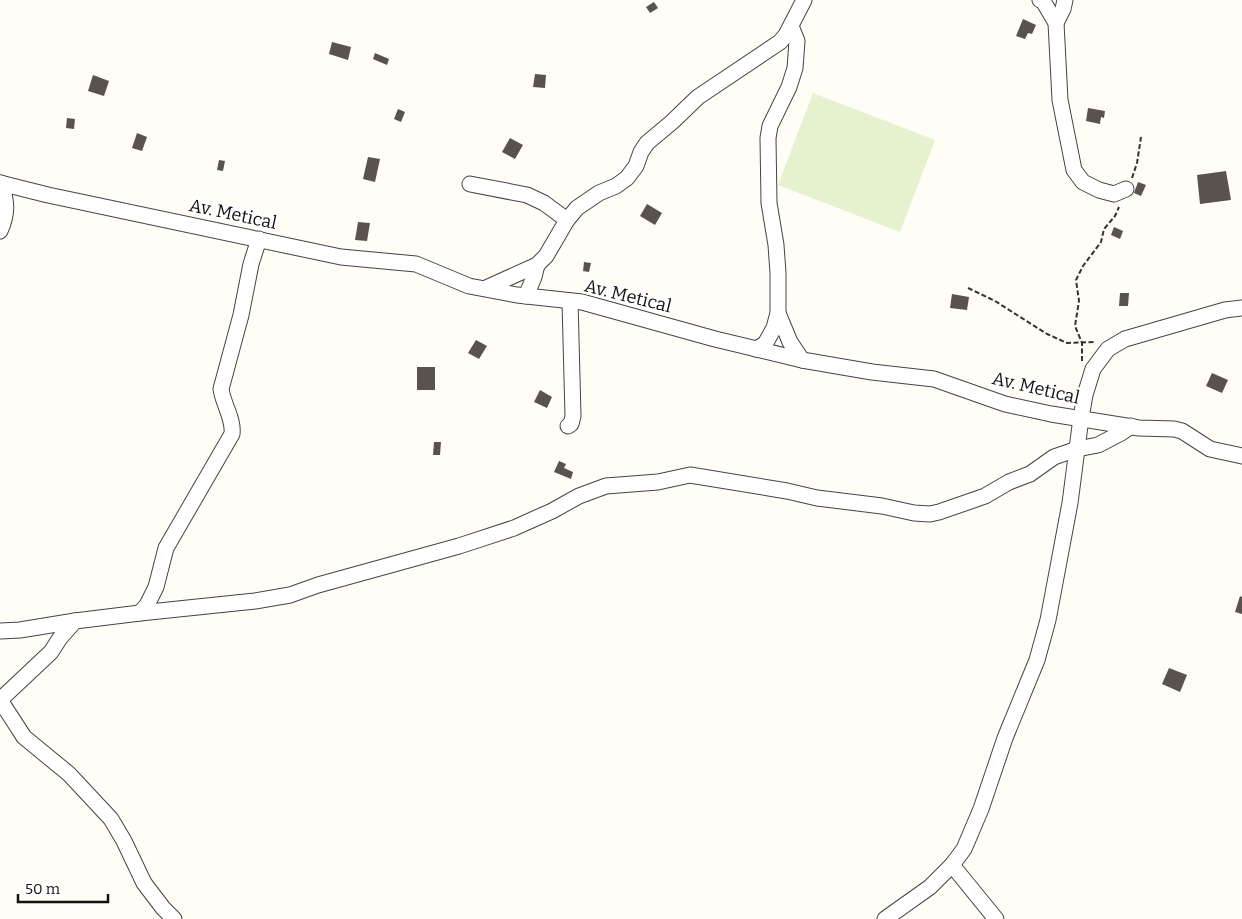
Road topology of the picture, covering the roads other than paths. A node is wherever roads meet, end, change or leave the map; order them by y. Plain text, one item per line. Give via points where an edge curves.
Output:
1 (804, 0) edge
2 (1040, 0) edge
3 (1065, 0) edge
4 (1056, 23) junction
5 (791, 26) junction
6 (0, 183) edge
7 (470, 184) dead end
8 (1126, 189) road end
9 (567, 220) junction
10 (0, 231) edge
11 (258, 239) junction
12 (536, 271) junction
13 (486, 288) junction
14 (526, 296) junction
15 (544, 298) junction
16 (570, 301) junction
17 (1242, 308) edge
18 (778, 313) junction
19 (756, 349) junction
20 (802, 360) junction
21 (1081, 418) junction
22 (568, 426) dead end
23 (1131, 426) junction
24 (1077, 449) junction
25 (1242, 456) edge
26 (140, 613) junction
27 (75, 622) junction
28 (0, 631) edge
29 (0, 700) edge
30 (952, 865) junction
31 (174, 919) edge
32 (885, 919) edge
33 (996, 919) edge

1 - 5 street
2 - 4 street
3 - 4 street
4 - 8 street via 1060,100 1074,170 1083,182 1099,190 1114,194
5 - 9 street via 780,42 698,97 647,143 627,178 598,193
5 - 18 street via 797,41 795,68 768,138 769,203 776,245
6 - 10 street via 6,197 5,220
6 - 11 street, Av. Metical
7 - 9 street via 527,195
9 - 12 street
11 - 13 street, Av. Metical via 342,257 416,264 463,285
11 - 26 street via 221,388 232,422 232,434 166,548 156,587
12 - 13 street
12 - 14 street
12 - 15 street via 535,287
13 - 14 street, Av. Metical
14 - 15 street, Av. Metical
15 - 16 street, Av. Metical
16 - 19 street, Av. Metical
16 - 22 street via 573,416
17 - 21 street via 1146,332 1112,347 1093,369
18 - 19 street via 765,344
18 - 20 street via 790,342
19 - 20 street, Av. Metical
20 - 21 street, Av. Metical via 934,379 1005,404
21 - 23 street, Av. Metical
21 - 24 street
23 - 24 street via 1098,445
23 - 25 street, Av. Metical via 1178,430 1210,449
24 - 26 street via 1054,457 1030,474 985,496 930,514 817,498 690,474 658,482 606,486 514,528 290,594 255,601
24 - 30 street via 1048,620 1036,660 972,831
26 - 27 street
27 - 28 street
27 - 29 street via 51,652
29 - 31 street via 24,737 69,774 111,819 144,882
30 - 32 street via 930,887
30 - 33 street

